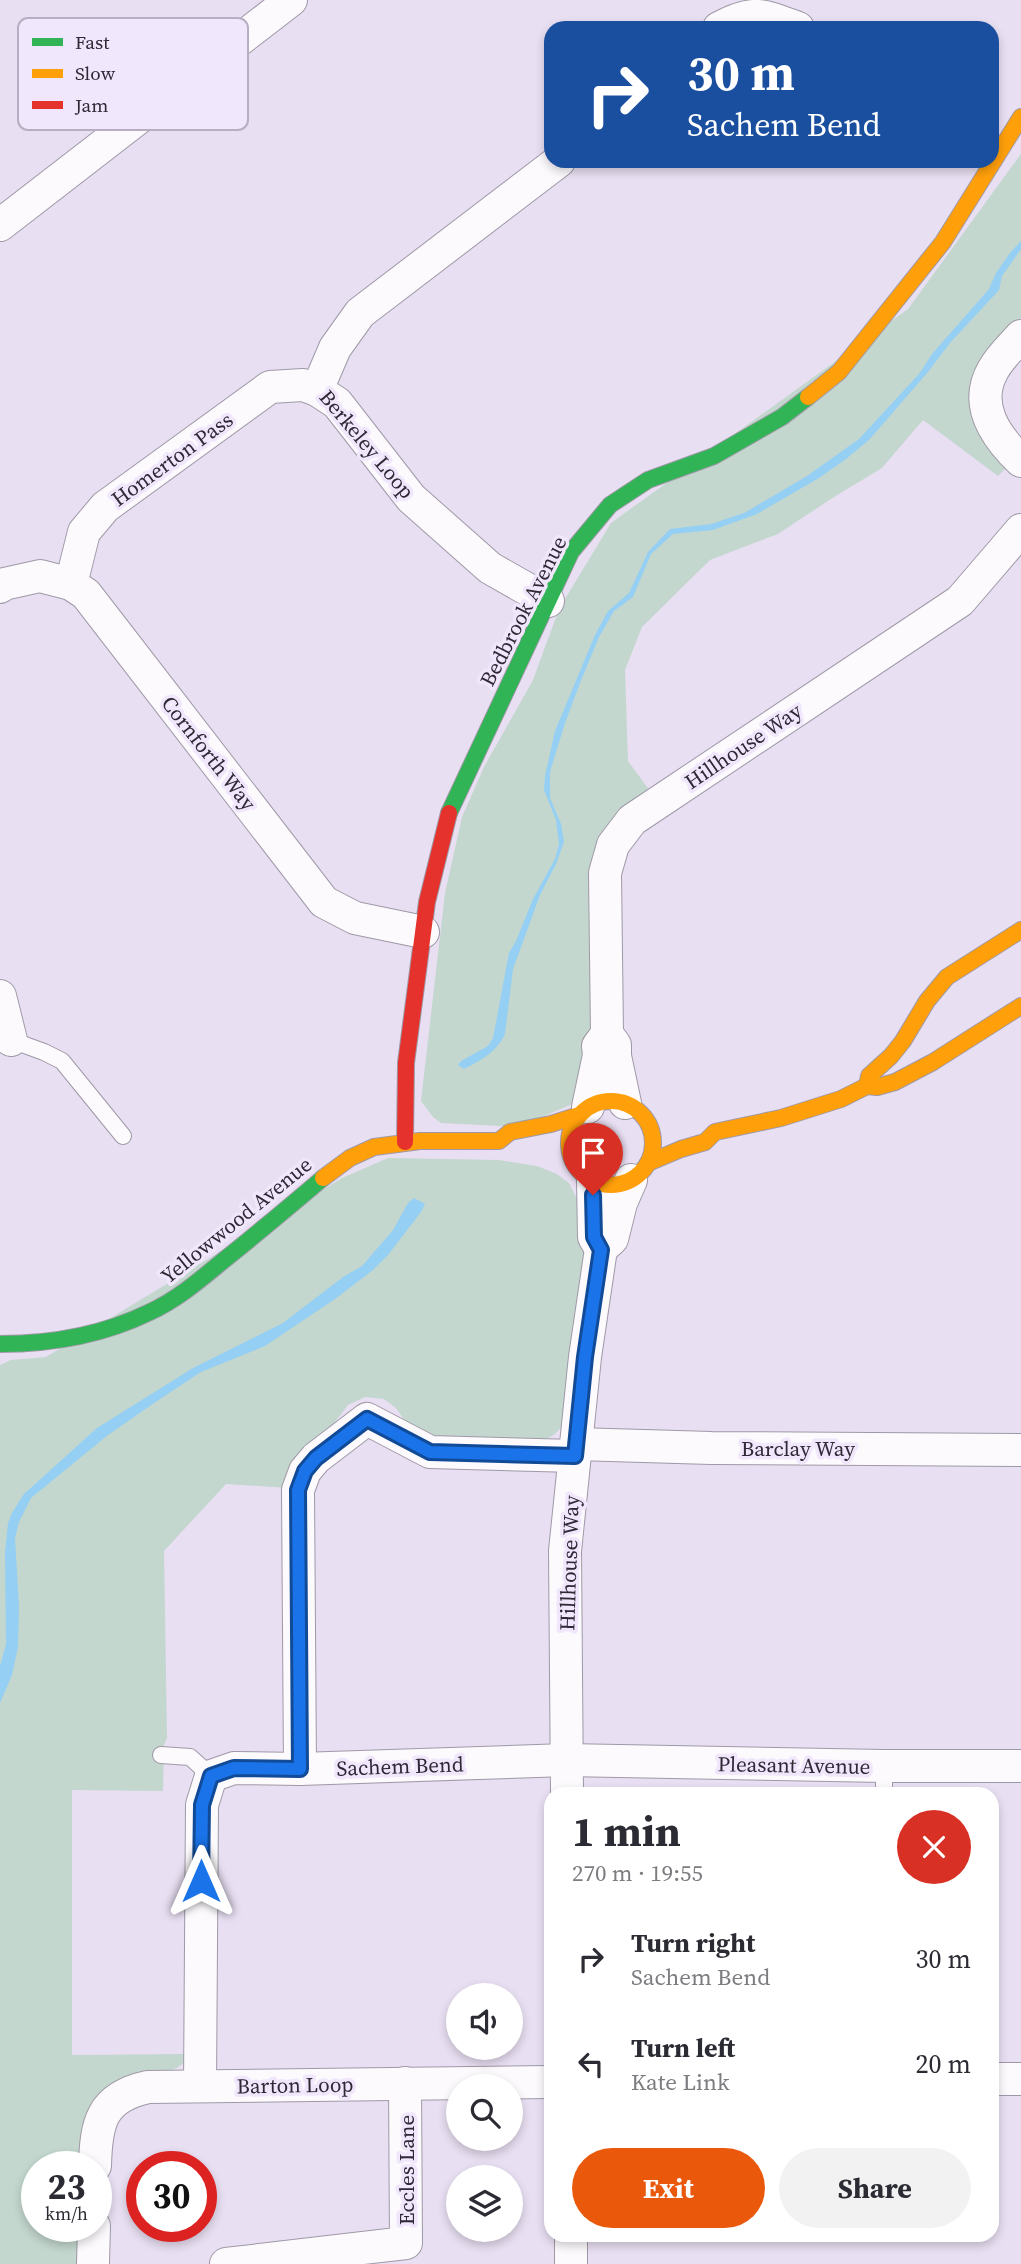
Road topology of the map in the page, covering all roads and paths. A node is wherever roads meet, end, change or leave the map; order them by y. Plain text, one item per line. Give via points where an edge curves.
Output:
1 (291, 0) edge
2 (732, 21) edge
3 (780, 21) edge
4 (248, 33) edge
5 (124, 130) edge
6 (550, 168) edge
7 (986, 168) edge
8 (0, 226) edge
9 (1021, 336) edge
10 (317, 390) junction
11 (1021, 461) edge
12 (1021, 530) edge
13 (71, 584) junction
14 (0, 587) edge
15 (548, 601) junction
16 (1021, 930) edge
17 (423, 932) junction
18 (0, 996) edge
19 (1015, 1016) edge
20 (607, 1034) junction
21 (10, 1040) joint
22 (867, 1086) junction
23 (583, 1111) junction
24 (637, 1113) junction
25 (668, 1128) dead end
26 (123, 1136) dead end
27 (405, 1142) junction
28 (554, 1154) dead end
29 (583, 1171) junction
30 (640, 1171) junction
31 (601, 1250) junction
32 (0, 1343) edge
33 (575, 1450) junction
34 (1021, 1450) edge
35 (162, 1755) dead end
36 (566, 1760) junction
37 (1021, 1766) edge
38 (300, 1769) junction
39 (211, 1776) junction
40 (884, 1780) edge
41 (567, 1787) edge
42 (999, 2079) edge
43 (1021, 2079) edge
44 (544, 2082) edge
45 (405, 2083) junction
46 (200, 2086) junction
47 (95, 2151) edge
48 (94, 2242) edge
49 (571, 2242) edge
50 (93, 2264) edge
51 (226, 2264) edge
52 (571, 2264) edge

1 - 4 street
2 - 3 street via 764,15
5 - 8 street
6 - 10 street, Berkeley Loop via 360,313 335,348
7 - 15 street, Bedbrook Avenue via 943,242 839,372 782,417 714,456 648,480 610,505 571,552
9 - 11 street via 993,369 985,391 992,425
10 - 13 street, Homerton Pass via 303,385 270,387 105,507 84,532
10 - 15 street, Berkeley Loop via 337,402 411,498 490,569
12 - 20 street, Hillhouse Way via 960,601 632,820 613,845 605,873
13 - 14 street via 40,576
13 - 17 street, Cornforth Way via 86,594 324,902 355,918
15 - 17 street, Bedbrook Avenue via 450,809
16 - 22 street via 947,977 903,1041 869,1076
17 - 27 street, Bedbrook Avenue via 406,1062
18 - 21 street
19 - 22 street via 909,1076
20 - 23 street, Hillhouse Way via 598,1046
20 - 24 street, Hillhouse Way via 615,1045
21 - 26 lane via 62,1061
22 - 30 street via 841,1099 757,1125 708,1128 705,1142
23 - 24 street via 610,1100
23 - 27 street, Yellowwood Avenue via 510,1132 505,1145
23 - 29 street via 572,1124 568,1147
24 - 25 street
24 - 30 street via 653,1138 652,1151
27 - 32 street, Yellowwood Avenue via 372,1147 352,1156 207,1274 151,1312 67,1340
28 - 29 street
29 - 30 street via 608,1185 620,1184
29 - 31 street, Hillhouse Way via 594,1237
30 - 31 street, Hillhouse Way via 621,1203 612,1238
31 - 33 street, Hillhouse Way
33 - 34 street, Barclay Way
33 - 36 street, Hillhouse Way via 565,1551
33 - 38 street, Barclay Way via 430,1452 367,1419 316,1458 298,1490
35 - 39 lane via 190,1757
36 - 38 street, Sachem Bend
36 - 40 street, Pleasant Avenue
36 - 41 street, Hillhouse Way
37 - 40 street, Pleasant Avenue
38 - 39 street, Sachem Bend via 234,1768
39 - 46 street via 202,1805
42 - 43 street
44 - 45 street, Barton Loop
45 - 46 street, Barton Loop
45 - 51 street, Eccles Lane via 406,2243
46 - 47 street, Barton Loop via 148,2087 115,2099 102,2117
48 - 50 street
49 - 52 street

